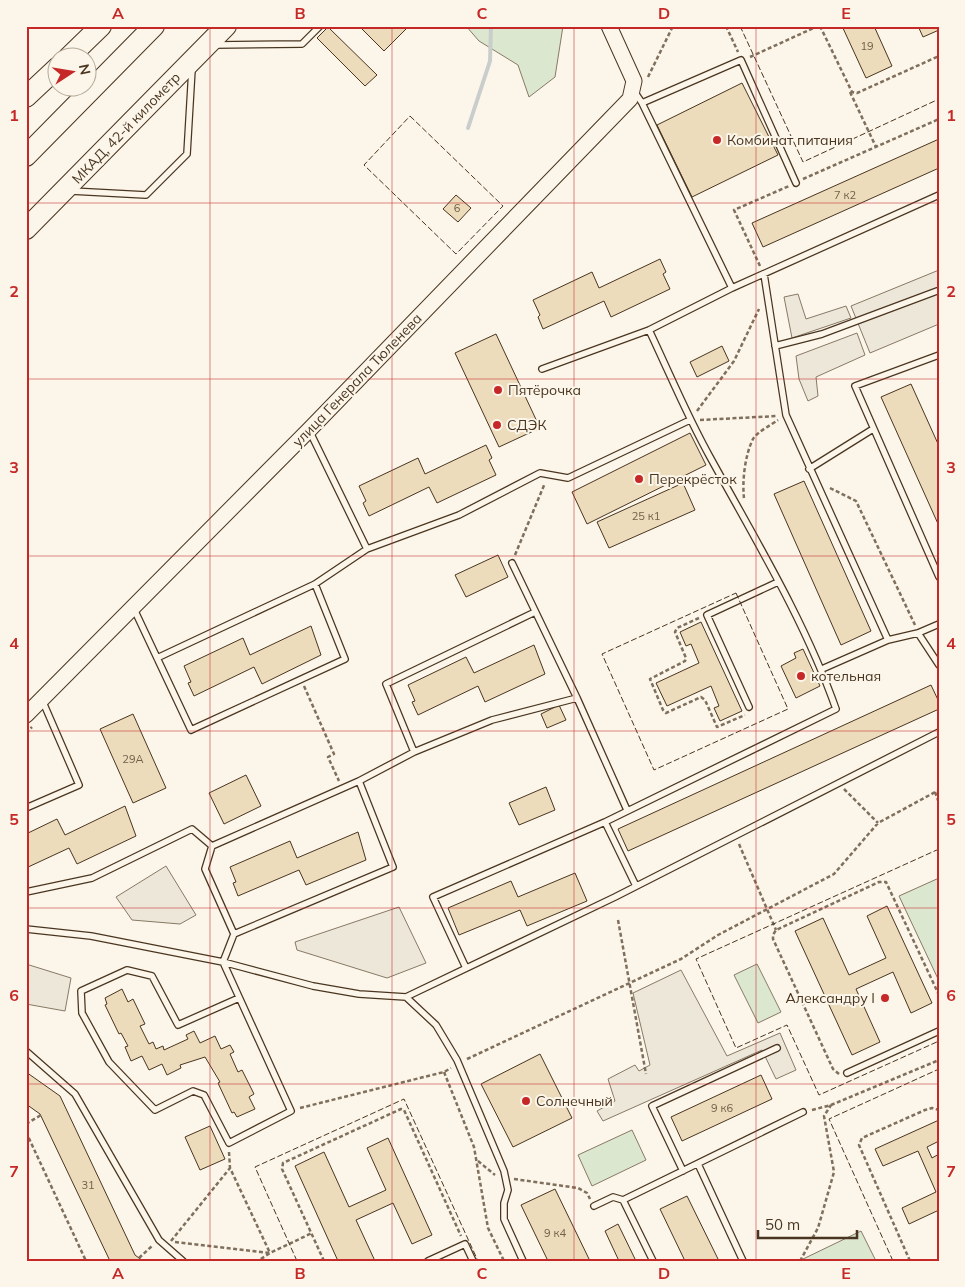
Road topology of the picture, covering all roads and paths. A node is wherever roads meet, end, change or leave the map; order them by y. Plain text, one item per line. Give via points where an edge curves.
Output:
1 (100, 26) edge
2 (154, 26) edge
3 (226, 26) edge
4 (320, 26) edge
5 (609, 26) edge
6 (726, 26) edge
7 (819, 26) edge
8 (207, 45) junction
9 (78, 48) edge
10 (939, 56) edge
11 (192, 60) junction
12 (741, 60) junction
13 (48, 77) edge
14 (849, 88) junction
15 (633, 90) junction
16 (26, 98) edge
17 (642, 103) junction
18 (939, 119) edge
19 (876, 147) junction
20 (26, 156) edge
21 (796, 183) junction
22 (64, 191) junction
23 (939, 195) edge
24 (26, 229) edge
25 (764, 274) junction
26 (732, 288) junction
27 (937, 291) dead end
28 (767, 294) junction
29 (649, 330) junction
30 (775, 346) junction
31 (939, 355) edge
32 (542, 369) dead end
33 (786, 415) junction
34 (690, 420) junction
35 (874, 429) junction
36 (309, 430) junction
37 (809, 469) junction
38 (545, 482) dead end
39 (815, 482) junction
40 (745, 519) junction
41 (367, 549) junction
42 (512, 564) joint
43 (939, 577) edge
44 (778, 582) junction
45 (315, 584) junction
46 (133, 607) junction
47 (535, 612) junction
48 (707, 614) junction
49 (939, 624) edge
50 (918, 633) junction
51 (888, 640) junction
52 (157, 658) junction
53 (939, 665) edge
54 (822, 669) junction
55 (301, 680) junction
56 (577, 698) junction
57 (42, 700) junction
58 (748, 707) joint
59 (26, 715) edge
60 (939, 732) edge
61 (414, 752) junction
62 (359, 780) junction
63 (837, 783) junction
64 (342, 788) junction
65 (939, 790) edge
66 (935, 792) junction
67 (939, 803) edge
68 (26, 808) edge
69 (627, 810) junction
70 (605, 822) junction
71 (878, 823) junction
72 (735, 835) junction
73 (212, 846) junction
74 (636, 886) junction
75 (26, 892) edge
76 (767, 909) junction
77 (618, 920) dead end
78 (26, 929) edge
79 (776, 930) junction
80 (234, 934) junction
81 (223, 962) junction
82 (466, 968) junction
83 (628, 983) junction
84 (939, 995) edge
85 (406, 997) junction
86 (239, 998) junction
87 (939, 1031) edge
88 (777, 1048) dead end
89 (26, 1051) edge
90 (939, 1060) edge
91 (459, 1063) junction
92 (444, 1072) junction
93 (646, 1074) dead end
94 (847, 1074) joint
95 (831, 1106) junction
96 (939, 1110) edge
97 (291, 1111) junction
98 (803, 1112) joint
99 (40, 1116) dead end
100 (26, 1124) edge
101 (26, 1132) edge
102 (229, 1142) junction
103 (476, 1160) junction
104 (698, 1164) junction
105 (230, 1168) junction
106 (683, 1171) junction
107 (506, 1180) junction
108 (623, 1200) junction
109 (594, 1206) joint
110 (312, 1233) junction
111 (159, 1240) junction
112 (170, 1242) junction
113 (465, 1244) junction
114 (270, 1253) junction
115 (139, 1258) dead end
116 (86, 1261) edge
117 (183, 1261) edge
118 (258, 1261) edge
119 (324, 1261) edge
120 (428, 1261) edge
121 (473, 1261) edge
122 (504, 1261) edge
123 (523, 1261) edge
124 (653, 1261) edge
125 (743, 1261) edge
126 (800, 1261) edge
127 (910, 1261) edge

1 - 9 highway
2 - 20 highway
3 - 8 highway, МКАД, 42-й километр
4 - 8 lane via 302,44
5 - 15 street via 634,81
6 - 12 path
7 - 12 path
7 - 14 path
8 - 11 highway, МКАД, 42-й километр
10 - 14 path via 857,93
11 - 22 highway, МКАД, 42-й километр
11 - 22 lane via 187,154 146,195
12 - 17 lane
12 - 21 lane
13 - 16 highway
14 - 19 path
15 - 17 lane
15 - 36 street, улица Генерала Тюленева via 630,99 592,141
17 - 26 lane
18 - 19 path
19 - 21 path
21 - 25 path via 734,210
22 - 24 highway, МКАД, 42-й километр
23 - 25 lane
25 - 26 lane
25 - 28 lane
26 - 29 lane
27 - 30 lane via 822,334
28 - 30 lane
28 - 34 path via 734,361
29 - 32 lane
29 - 34 lane
30 - 33 lane
31 - 35 lane via 855,386
33 - 34 path
33 - 37 lane
33 - 40 path via 753,438 743,488
34 - 40 lane
34 - 41 lane via 568,478 540,473 459,515
35 - 37 lane
35 - 43 lane
36 - 41 lane
36 - 46 street, улица Генерала Тюленева
37 - 39 lane
38 - 42 path
39 - 50 path via 856,501
39 - 51 lane
40 - 44 lane
41 - 45 lane
42 - 47 lane
44 - 48 lane
44 - 54 lane
45 - 52 lane
45 - 55 lane via 345,659
46 - 52 lane
46 - 57 street, улица Генерала Тюленева
47 - 56 lane
47 - 61 lane via 386,684
48 - 58 lane
48 - 58 path via 676,630 686,660 650,678 656,696 665,713 703,698 718,727 746,715
49 - 50 lane
50 - 51 lane
50 - 53 lane
51 - 54 lane
52 - 55 lane via 191,730
54 - 69 lane via 836,709
55 - 64 path via 334,754 328,757
56 - 61 lane via 492,720
56 - 69 lane
57 - 59 street, улица Генерала Тюленева
57 - 68 lane via 79,785
60 - 63 lane
61 - 62 lane
62 - 64 lane
62 - 80 lane via 393,867
63 - 71 path
63 - 72 lane
64 - 73 lane
65 - 66 path
66 - 67 path
66 - 71 path
69 - 70 lane
70 - 74 lane
70 - 82 lane via 433,897
71 - 76 path via 834,874
72 - 74 lane
72 - 76 path
73 - 75 lane via 192,829 92,878
73 - 80 lane via 205,869
74 - 82 lane
76 - 79 path
76 - 83 path via 681,959
77 - 83 path
78 - 81 lane via 91,936
79 - 84 path via 879,882 886,882
79 - 94 path via 773,939 833,1069 841,1075
80 - 81 lane
81 - 85 lane via 313,986
81 - 86 lane
82 - 85 lane
83 - 91 path
83 - 93 path
85 - 91 lane via 436,1025
86 - 97 lane
86 - 102 lane via 178,1025 152,976 127,970 81,992 82,1013 109,1062 155,1110 193,1091 204,1095
87 - 94 lane
88 - 106 lane via 652,1106
89 - 111 lane via 75,1094
90 - 95 path
91 - 92 path
91 - 107 lane
92 - 97 path
92 - 103 path via 474,1147
95 - 98 path
95 - 126 path via 824,1116 834,1172 818,1228
96 - 127 path via 925,1110 862,1138 859,1145
97 - 102 lane
98 - 104 lane
99 - 100 path
101 - 116 path
102 - 105 path
103 - 107 path
103 - 122 path via 488,1228
104 - 106 lane
104 - 125 lane
105 - 112 path
105 - 114 path
106 - 108 lane
107 - 109 path via 578,1188 587,1193
107 - 123 lane via 508,1190 504,1219
108 - 109 lane via 612,1197
108 - 124 lane
110 - 113 path via 282,1169 283,1163 402,1109
110 - 114 path
110 - 119 path
111 - 112 path
111 - 115 path
111 - 117 lane
112 - 114 path
113 - 120 lane
113 - 121 lane
114 - 118 path

